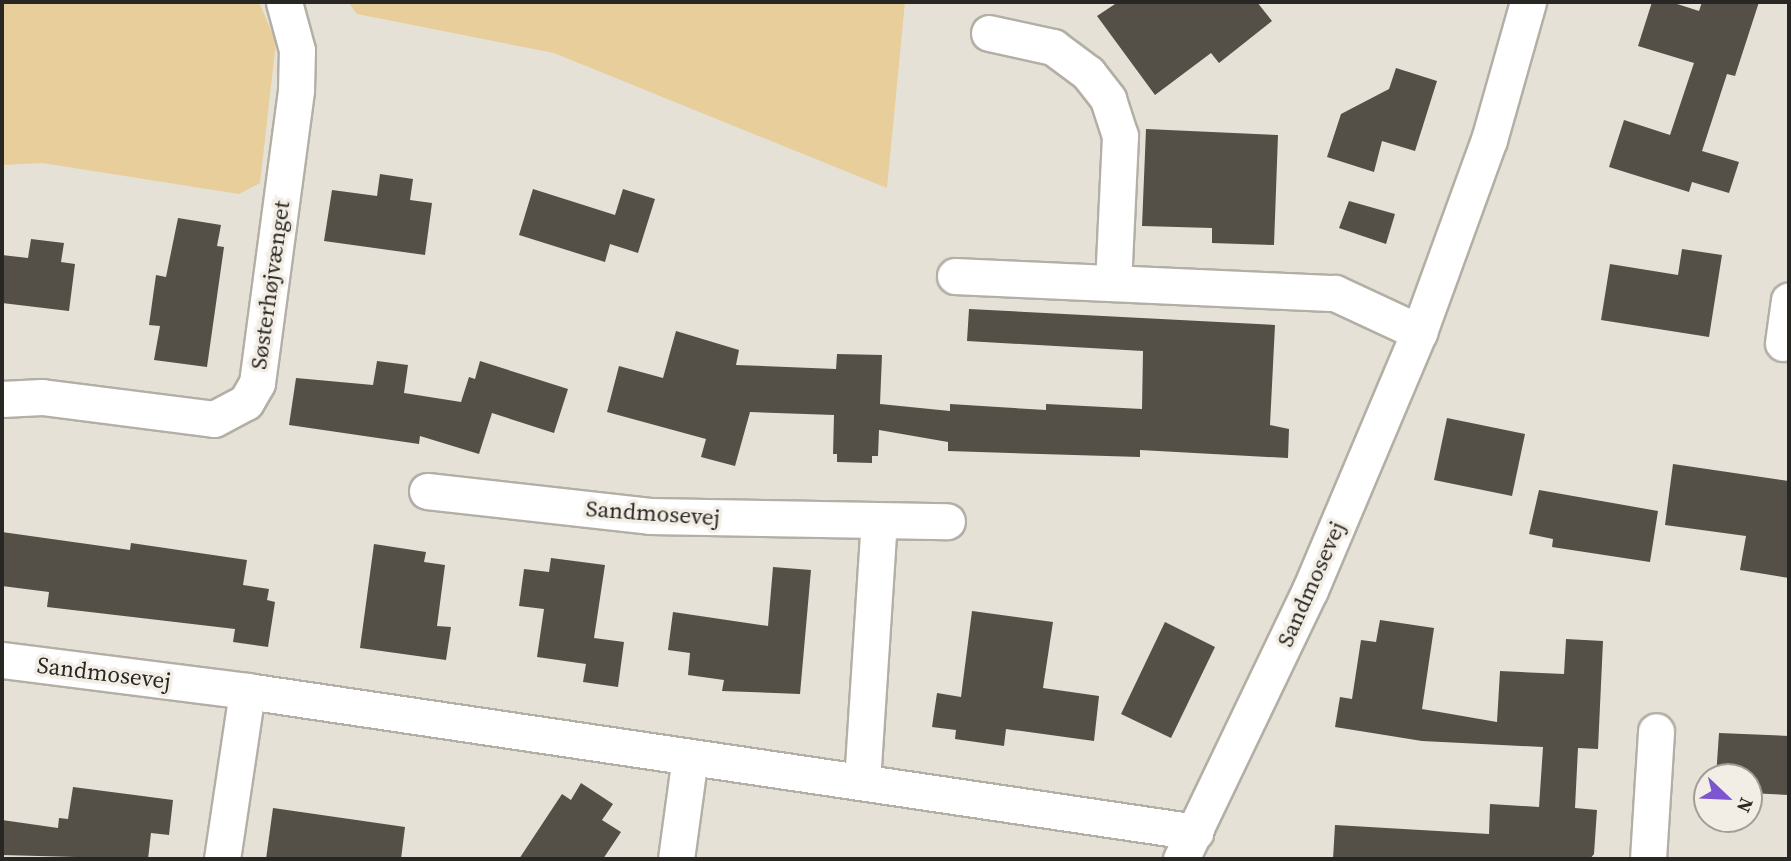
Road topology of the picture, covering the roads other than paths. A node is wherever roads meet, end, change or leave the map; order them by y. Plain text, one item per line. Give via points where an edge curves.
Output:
1 (284, 2) edge
2 (1528, 2) edge
3 (989, 33) dead end
4 (954, 276) dead end
5 (1113, 283) junction
6 (1789, 300) edge
7 (1419, 332) junction
8 (1783, 342) dead end
9 (2, 399) edge
10 (427, 491) dead end
11 (879, 522) junction
12 (947, 522) dead end
13 (2, 660) edge
14 (247, 691) junction
15 (1656, 731) dead end
16 (690, 757) junction
17 (862, 782) junction
18 (1189, 846) edge
19 (222, 859) edge
20 (676, 859) edge
21 (1648, 859) edge

1 - 9 street, Søsterhøjvænget via 297,50 296,90 257,383 246,402 214,418 42,397
2 - 7 street, Sandmosevej via 1489,140
3 - 5 street via 1053,47 1088,73 1108,99 1120,136
4 - 5 street
5 - 7 street via 1335,293
6 - 8 street
7 - 18 street, Sandmosevej via 1310,590
10 - 11 street, Sandmosevej via 650,516
11 - 12 street, Sandmosevej
11 - 17 street
13 - 14 street, Sandmosevej
14 - 16 street, Sandmosevej
14 - 19 street
15 - 21 street
16 - 17 street, Sandmosevej
16 - 20 street
17 - 18 street, Sandmosevej

